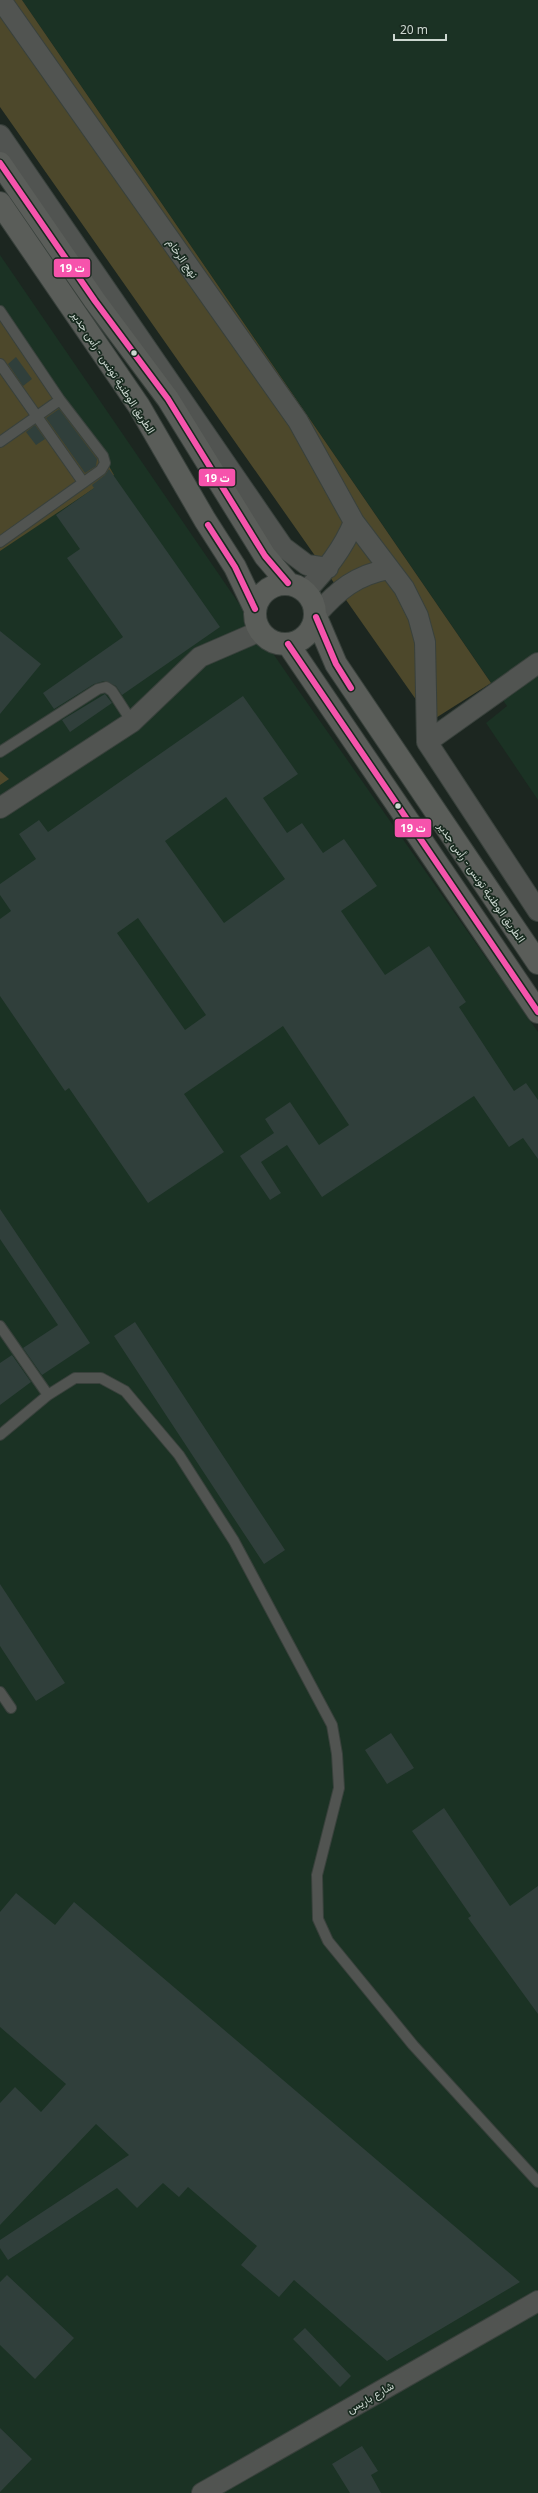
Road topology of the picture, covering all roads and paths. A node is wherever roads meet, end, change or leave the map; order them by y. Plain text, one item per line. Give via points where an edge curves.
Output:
1 (1, 0) edge
2 (0, 135) edge
3 (0, 163) edge
4 (0, 203) edge
5 (0, 310) edge
6 (0, 364) edge
7 (60, 400) junction
8 (37, 417) junction
9 (0, 442) edge
10 (83, 482) junction
11 (354, 522) junction
12 (0, 542) edge
13 (328, 568) junction
14 (389, 569) junction
15 (297, 587) junction
16 (255, 609) junction
17 (316, 616) junction
18 (260, 631) junction
19 (288, 644) junction
20 (538, 663) edge
21 (132, 722) junction
22 (427, 742) junction
23 (0, 752) edge
24 (0, 808) edge
25 (538, 910) edge
26 (538, 963) edge
27 (538, 1012) edge
28 (2, 1332) edge
29 (48, 1395) junction
30 (0, 1435) edge
31 (0, 1692) edge
32 (11, 1708) dead end
33 (538, 2182) edge
34 (538, 2301) edge
35 (215, 2490) edge

1 - 11 street, نهج الرخام via 298,421
2 - 13 street via 283,547 306,565
3 - 15 main road, الطريق الوطنية تونس - رأس جدير via 95,301 168,399 266,556
4 - 16 main road, الطريق الوطنية تونس - رأس جدير via 139,406 204,520 235,567
5 - 7 lane
6 - 8 lane
7 - 8 lane
7 - 10 lane via 103,456 105,463 101,470
8 - 9 lane
8 - 10 lane
10 - 12 lane
11 - 13 street via 346,541
11 - 14 street, نهج الرخام
13 - 15 street
14 - 17 street via 371,572 355,579
14 - 22 street, نهج الرخام via 404,588 418,616 425,642
15 - 16 main road via 279,584 267,590
15 - 17 main road via 313,602
16 - 18 main road
17 - 19 main road via 306,636
17 - 26 main road, الطريق الوطنية تونس - رأس جدير via 336,664
18 - 19 main road via 273,641
18 - 21 street via 200,657
19 - 27 main road
20 - 22 street
21 - 23 lane via 112,691 106,687 98,689
21 - 24 street
22 - 25 street
28 - 29 lane
29 - 30 lane
29 - 33 lane via 75,1378 101,1378 125,1391 179,1455 234,1541 332,1725 339,1788 317,1875 318,1919 328,1941 414,2045
31 - 32 lane
34 - 35 street, شارع باريس

